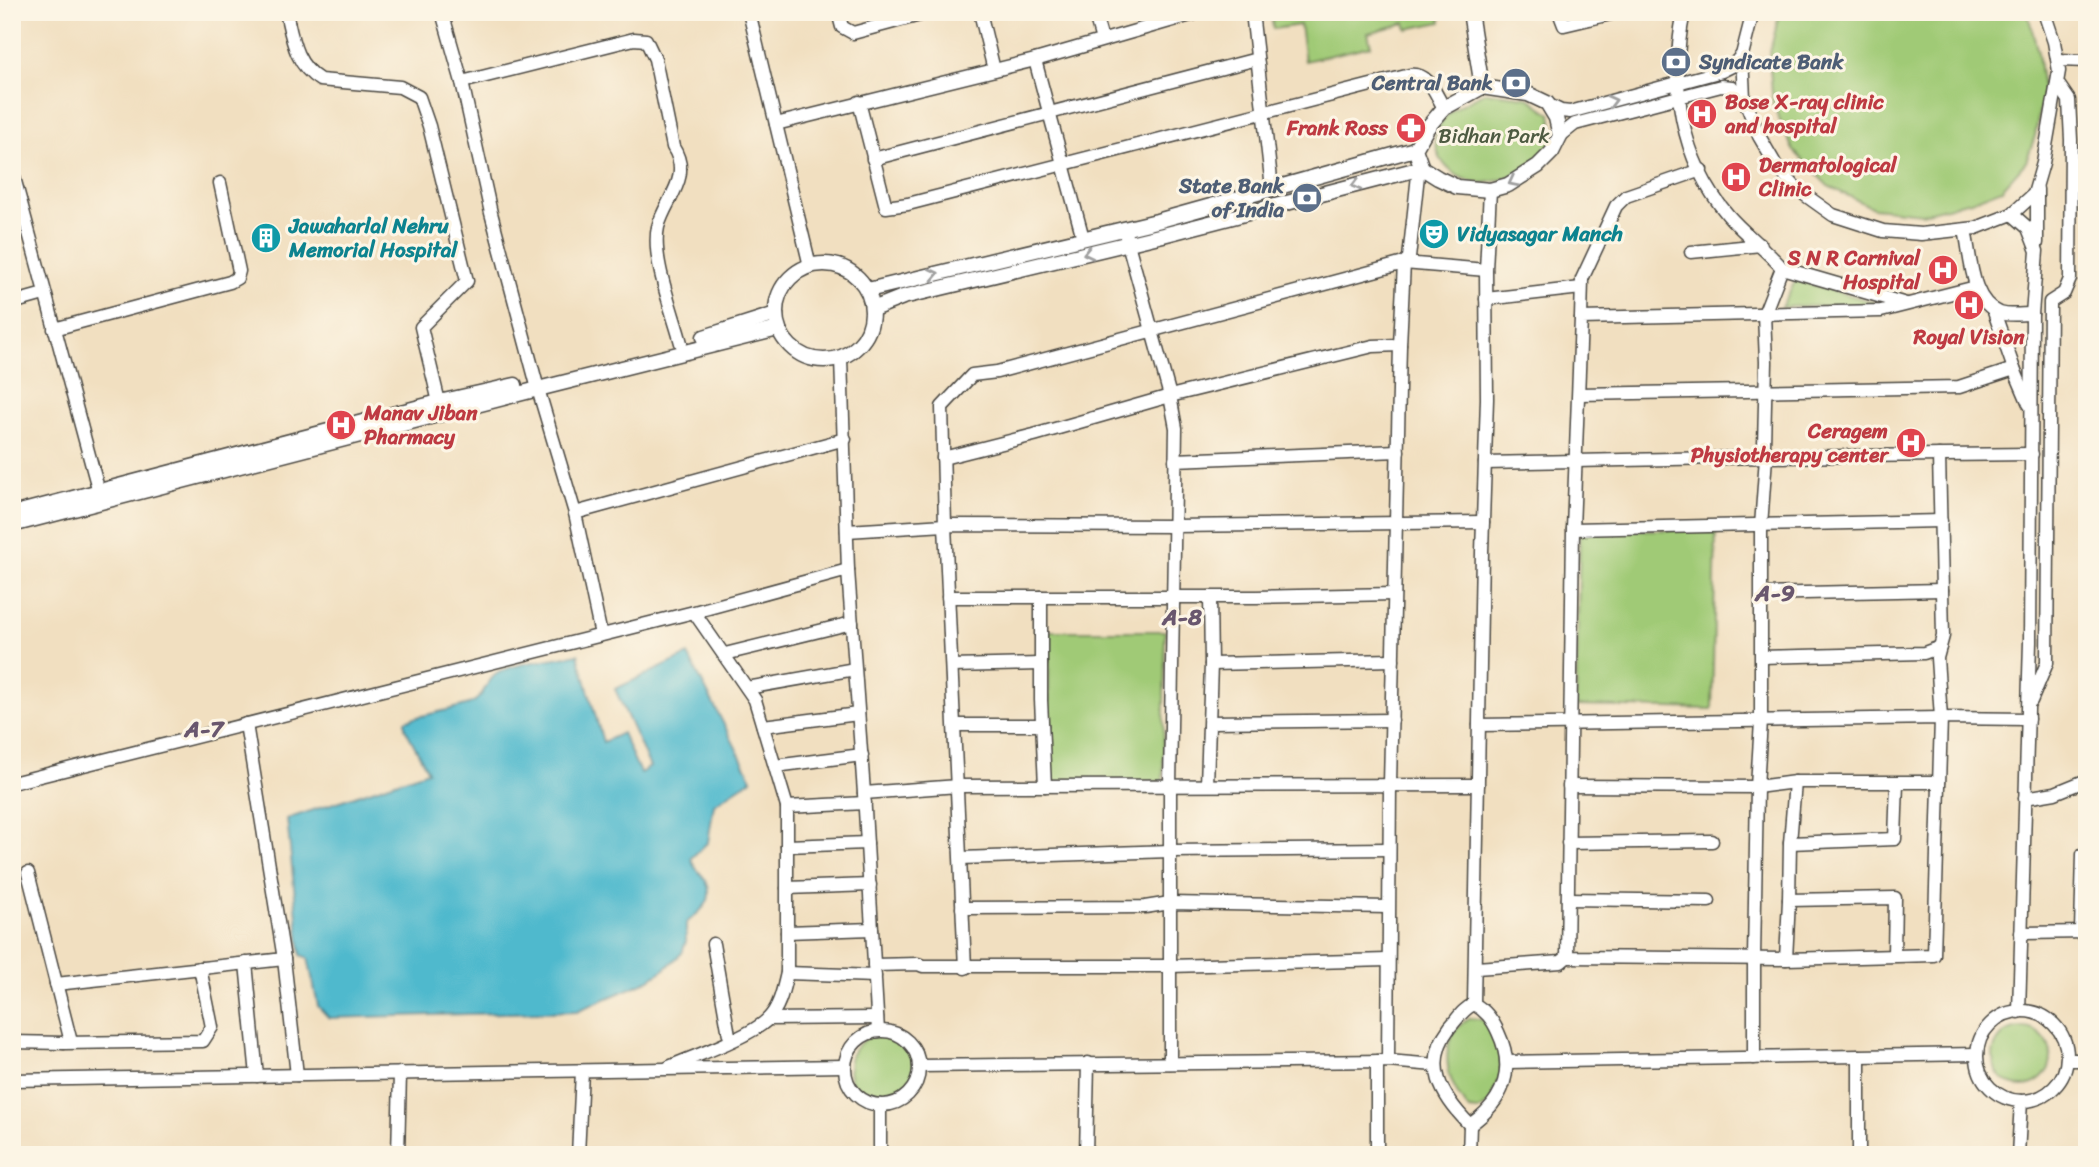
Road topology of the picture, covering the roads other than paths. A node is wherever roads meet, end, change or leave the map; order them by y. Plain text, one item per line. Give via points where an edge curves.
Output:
1 (286, 12) edge
2 (442, 12) edge
3 (749, 12) edge
4 (838, 12) edge
5 (931, 12) edge
6 (980, 12) edge
7 (1094, 12) edge
8 (1201, 12) edge
9 (1252, 12) edge
10 (1470, 12) edge
11 (1559, 12) edge
12 (1619, 12) edge
13 (1684, 12) edge
14 (1753, 12) edge
15 (2044, 12) edge
16 (1179, 15) edge
17 (1102, 40) junction
18 (1742, 55) junction
19 (1257, 59) junction
20 (1035, 60) junction
21 (2058, 60) junction
22 (2087, 61) edge
23 (994, 70) junction
24 (462, 82) junction
25 (2058, 84) junction
26 (1482, 87) junction
27 (1677, 91) junction
28 (1744, 98) junction
29 (859, 103) junction
30 (1547, 103) junction
31 (1444, 108) junction
32 (1049, 111) junction
33 (1262, 113) junction
34 (776, 124) junction
35 (1560, 136) junction
36 (1415, 149) junction
37 (873, 159) junction
38 (1062, 164) junction
39 (1422, 168) junction
40 (12, 170) edge
41 (1701, 170) junction
42 (220, 184) dead end
43 (1272, 188) junction
44 (2038, 188) junction
45 (1490, 190) junction
46 (16, 200) edge
47 (2011, 214) junction
48 (1965, 230) junction
49 (1126, 236) junction
50 (1083, 238) junction
51 (1760, 245) junction
52 (2037, 251) junction
53 (1691, 252) dead end
54 (1405, 264) junction
55 (810, 266) junction
56 (1782, 268) junction
57 (1486, 270) junction
58 (2035, 281) junction
59 (1976, 287) junction
60 (1581, 288) junction
61 (867, 290) junction
62 (44, 294) junction
63 (1486, 299) junction
64 (2050, 302) junction
65 (12, 303) edge
66 (1908, 304) junction
67 (873, 309) junction
68 (1993, 309) junction
69 (1764, 314) junction
70 (2032, 314) junction
71 (1581, 318) junction
72 (777, 321) junction
73 (54, 329) junction
74 (1152, 331) junction
75 (681, 343) junction
76 (1400, 345) junction
77 (841, 358) junction
78 (2014, 369) junction
79 (537, 385) junction
80 (1765, 392) junction
81 (1579, 394) junction
82 (1170, 396) junction
83 (439, 402) junction
84 (2032, 411) junction
85 (845, 439) junction
86 (1398, 451) junction
87 (2032, 454) junction
88 (1939, 455) junction
89 (1766, 457) junction
90 (943, 458) junction
91 (1175, 460) junction
92 (1577, 461) junction
93 (1485, 463) junction
94 (99, 492) junction
95 (575, 513) junction
96 (12, 514) edge
97 (1941, 521) junction
98 (1483, 522) junction
99 (1396, 523) junction
100 (12, 525) edge
101 (944, 525) junction
102 (1174, 526) junction
103 (1761, 526) junction
104 (1573, 529) junction
105 (847, 531) junction
106 (848, 570) junction
107 (1942, 590) junction
108 (1394, 594) junction
109 (1762, 594) junction
110 (948, 597) junction
111 (1041, 597) junction
112 (1173, 597) junction
113 (1210, 597) junction
114 (694, 612) junction
115 (852, 622) junction
116 (601, 635) junction
117 (1940, 646) junction
118 (725, 654) junction
119 (1762, 657) junction
120 (1393, 660) junction
121 (1041, 664) junction
122 (1211, 664) junction
123 (952, 666) junction
124 (855, 669) junction
125 (747, 688) junction
126 (858, 714) junction
127 (2028, 714) junction
128 (1941, 718) junction
129 (1392, 720) junction
130 (1761, 721) junction
131 (1210, 722) junction
132 (246, 724) junction
133 (1570, 724) junction
134 (955, 725) junction
135 (1042, 725) junction
136 (1479, 725) junction
137 (763, 726) junction
138 (862, 755) junction
139 (775, 766) junction
140 (2087, 780) edge
141 (1795, 782) junction
142 (1939, 782) junction
143 (12, 783) edge
144 (1897, 783) junction
145 (1390, 784) junction
146 (1207, 785) junction
147 (1478, 785) junction
148 (958, 786) junction
149 (1045, 786) junction
150 (1170, 786) junction
151 (1569, 786) junction
152 (1757, 787) junction
153 (865, 798) junction
154 (2025, 798) junction
155 (787, 807) junction
156 (1712, 841) dead end
157 (867, 843) junction
158 (1568, 843) junction
159 (1790, 843) junction
160 (787, 846) junction
161 (1389, 849) junction
162 (1170, 850) junction
163 (2083, 854) dead end
164 (961, 858) junction
165 (28, 873) dead end
166 (870, 885) junction
167 (787, 888) junction
168 (1568, 899) junction
169 (1789, 900) junction
170 (1709, 901) dead end
171 (1170, 903) junction
172 (1388, 907) junction
173 (962, 908) junction
174 (872, 929) junction
175 (787, 932) junction
176 (2084, 932) edge
177 (2021, 933) junction
178 (713, 944) dead end
179 (1894, 955) junction
180 (1567, 957) junction
181 (1754, 958) junction
182 (284, 959) junction
183 (1786, 959) junction
184 (1387, 960) junction
185 (246, 963) junction
186 (1170, 966) junction
187 (200, 968) junction
188 (965, 968) junction
189 (1476, 968) junction
190 (874, 970) junction
191 (787, 973) junction
192 (56, 984) junction
193 (1474, 1003) junction
194 (2019, 1012) junction
195 (768, 1019) junction
196 (878, 1024) junction
197 (734, 1039) junction
198 (12, 1042) edge
199 (64, 1043) junction
200 (1977, 1054) junction
201 (1859, 1056) junction
202 (1755, 1058) junction
203 (2067, 1060) junction
204 (2087, 1060) edge
205 (1382, 1061) junction
206 (1507, 1062) junction
207 (1087, 1063) junction
208 (1170, 1063) junction
209 (1435, 1065) junction
210 (844, 1066) junction
211 (919, 1066) junction
212 (662, 1069) junction
213 (582, 1070) junction
214 (400, 1073) junction
215 (297, 1075) junction
216 (257, 1076) junction
217 (12, 1080) edge
218 (2021, 1101) junction
219 (880, 1105) junction
220 (1469, 1125) junction
221 (398, 1155) edge
222 (578, 1155) edge
223 (880, 1155) edge
224 (1086, 1155) edge
225 (1377, 1155) edge
226 (1469, 1155) edge
227 (1859, 1155) edge
228 (2018, 1155) edge

1 - 83 street via 295,52 310,74 320,79 400,87 419,97 467,281 421,327
2 - 24 street
3 - 34 street
4 - 5 street via 842,27 853,33
6 - 23 street
7 - 17 street
8 - 16 street
9 - 19 street
10 - 26 main road
11 - 12 street via 1564,25
13 - 27 street
14 - 18 street
15 - 21 street
16 - 17 street
17 - 20 street
18 - 27 street via 1727,69
18 - 28 street
19 - 32 street
19 - 33 street
20 - 23 street
20 - 32 street
21 - 22 street
21 - 25 street
23 - 29 street
24 - 75 street via 634,39 646,40 655,59 680,178 659,225 655,247
24 - 79 street
25 - 44 street
25 - 64 street via 2069,100 2070,279 2064,293
26 - 30 main road via 1528,94
26 - 31 main road
27 - 28 street via 1728,86
30 -> 27 street via 1570,112
27 - 35 street via 1575,124
27 - 41 street via 1685,137
28 - 48 street via 1759,136 1783,175 1833,215 1883,231
29 - 34 street
29 - 37 street
30 - 35 main road
31 - 33 street via 1419,74
31 - 36 main road
32 - 37 street
32 - 38 street
33 - 38 street
33 - 43 street
34 - 55 street
35 -> 45 main road via 1538,166 1508,185
36 - 39 main road
36 - 43 main road
37 - 38 street via 886,206
38 - 50 street
39 - 45 main road via 1457,187
39 -> 49 main road
39 - 54 street
40 - 46 street
41 - 51 street via 1730,217
41 - 60 street via 1646,187 1615,206
42 - 73 street via 237,278
43 - 49 main road
44 - 47 street
44 - 52 street
45 - 57 street
46 - 62 street
47 - 48 street
47 - 52 street via 2028,228
48 - 59 street
49 - 50 main road
49 -> 67 main road
49 - 74 street
61 -> 50 main road
51 - 53 street
51 - 56 street
52 - 58 street
54 - 57 street
54 - 74 street
54 - 76 street
55 - 61 main road via 824,264 849,271
55 - 72 main road via 784,285 777,300
56 - 66 street
56 - 69 street
57 - 63 street
58 - 64 street
58 - 70 street
59 - 66 street
59 - 68 street
60 - 63 street
60 - 71 street
61 - 67 main road
62 - 65 street
62 - 73 street
63 - 93 street
64 - 127 street via 2047,663
66 - 69 street via 1881,311
67 - 77 main road via 866,337
68 - 70 street
68 - 78 street
69 - 71 street
69 - 80 street
70 - 84 street
71 - 81 street
72 - 75 main road
72 - 77 main road via 797,353 827,361
72 - 79 main road
73 - 94 street
74 - 82 street
74 - 90 street via 972,376 942,407
75 - 79 main road
76 - 82 street via 1373,346
76 - 86 street
77 - 85 street
78 - 80 street via 1959,387
78 - 84 street
79 - 83 main road
79 - 95 street
79 - 100 main road
80 - 81 street
80 - 89 street
81 - 92 street
82 - 90 street
82 - 91 street
83 - 94 main road
84 - 87 street
85 - 95 street
85 - 105 street
86 - 91 street
86 - 99 street
87 - 88 street
87 - 127 street
88 - 89 street
88 - 97 street
89 - 92 street
89 - 103 street
90 - 101 street
91 - 102 street
92 - 93 street
92 - 104 street
93 - 98 street
94 - 96 main road
95 - 116 street
97 - 103 street
97 - 107 street
98 - 99 street
98 - 136 street
99 - 102 street
99 - 108 street
101 - 102 street
101 - 105 street
101 - 110 street
102 - 112 street
103 - 104 street
103 - 109 street
104 - 133 street
105 - 106 street
106 - 114 street
106 - 115 street
107 - 109 street
107 - 117 street
108 - 113 street
108 - 120 street
109 - 119 street
110 - 111 street
110 - 123 street
111 - 112 street
111 - 121 street
112 - 113 street
112 - 150 street
113 - 122 street
114 - 116 street
114 - 118 street
115 - 118 street
115 - 124 street
116 - 132 street
117 - 119 street via 1924,653
117 - 128 street
118 - 125 street
119 - 130 street
120 - 122 street
120 - 129 street
121 - 123 street
121 - 135 street
122 - 131 street
123 - 134 street
124 - 125 street
124 - 126 street
125 - 137 street
126 - 137 street
126 - 138 street
127 - 128 street
127 - 154 street
128 - 130 street
128 - 142 street
129 - 131 street
129 - 145 street
130 - 133 street
130 - 152 street
131 - 146 street
132 - 143 street
132 - 182 street
133 - 136 street
133 - 151 street
134 - 135 street
134 - 148 street
135 - 149 street
136 - 147 street
137 - 139 street
138 - 139 street
138 - 153 street
139 - 155 street
140 - 154 street via 2055,793
141 - 144 street
141 - 152 street
141 - 159 street
142 - 144 street
142 - 179 street via 1934,955
144 - 159 street via 1895,839
145 - 146 street
145 - 147 street
145 - 161 street
146 - 150 street
147 - 189 street
148 - 149 street
148 - 153 street
148 - 164 street
149 - 150 street
150 - 162 street
151 - 152 street
151 - 158 street
152 - 181 street
153 - 155 street
153 - 157 street
154 - 177 street
155 - 160 street
156 - 158 street
157 - 160 street
157 - 166 street
158 - 168 street
159 - 169 street
160 - 167 street
161 - 162 street
161 - 172 street
162 - 164 street
162 - 171 street
163 - 176 street
164 - 173 street
165 - 192 street
166 - 167 street
166 - 174 street
167 - 175 street
168 - 170 street
168 - 180 street
169 - 179 street via 1895,898
169 - 183 street
171 - 172 street
171 - 173 street
171 - 186 street
172 - 184 street
173 - 188 street
174 - 175 street
174 - 190 street
175 - 191 street
176 - 177 street
177 - 194 street
178 - 197 street via 729,1035
179 - 183 street
180 - 181 street
180 - 189 street via 1561,962
181 - 183 street
181 - 202 street
182 - 185 street
182 - 215 street
184 - 186 street
184 - 205 street
185 - 187 street
185 - 216 street
186 - 188 street
186 - 208 street
187 - 192 street
187 - 199 street via 212,1027 203,1041
188 - 190 street via 918,964
189 - 193 street
190 - 191 street
190 - 196 street
191 - 195 street via 781,997
192 - 199 street via 70,1038
193 - 206 street via 1496,1027
193 - 209 street via 1446,1033
194 - 200 street via 1990,1025
194 - 203 street via 2051,1022 2062,1035
195 - 196 street
195 - 197 street
196 - 210 street via 854,1042
196 - 211 street via 909,1042
197 - 212 street
198 - 199 street
200 - 201 street
200 - 218 street via 1989,1087
201 - 202 street
201 - 227 street
202 - 206 street
203 - 204 street
203 - 218 street via 2052,1089
205 - 208 street
205 - 209 street
205 - 225 street
206 - 220 street via 1508,1072 1494,1103
207 - 208 street
207 - 211 street
207 - 224 street
209 - 220 street via 1443,1089
210 - 212 street
210 - 219 street via 854,1093
211 - 219 street via 917,1080 905,1096
212 - 213 street
213 - 214 street
213 - 222 street
214 - 215 street
214 - 221 street
215 - 216 street
216 - 217 street
218 - 228 street
219 - 223 street
220 - 226 street

